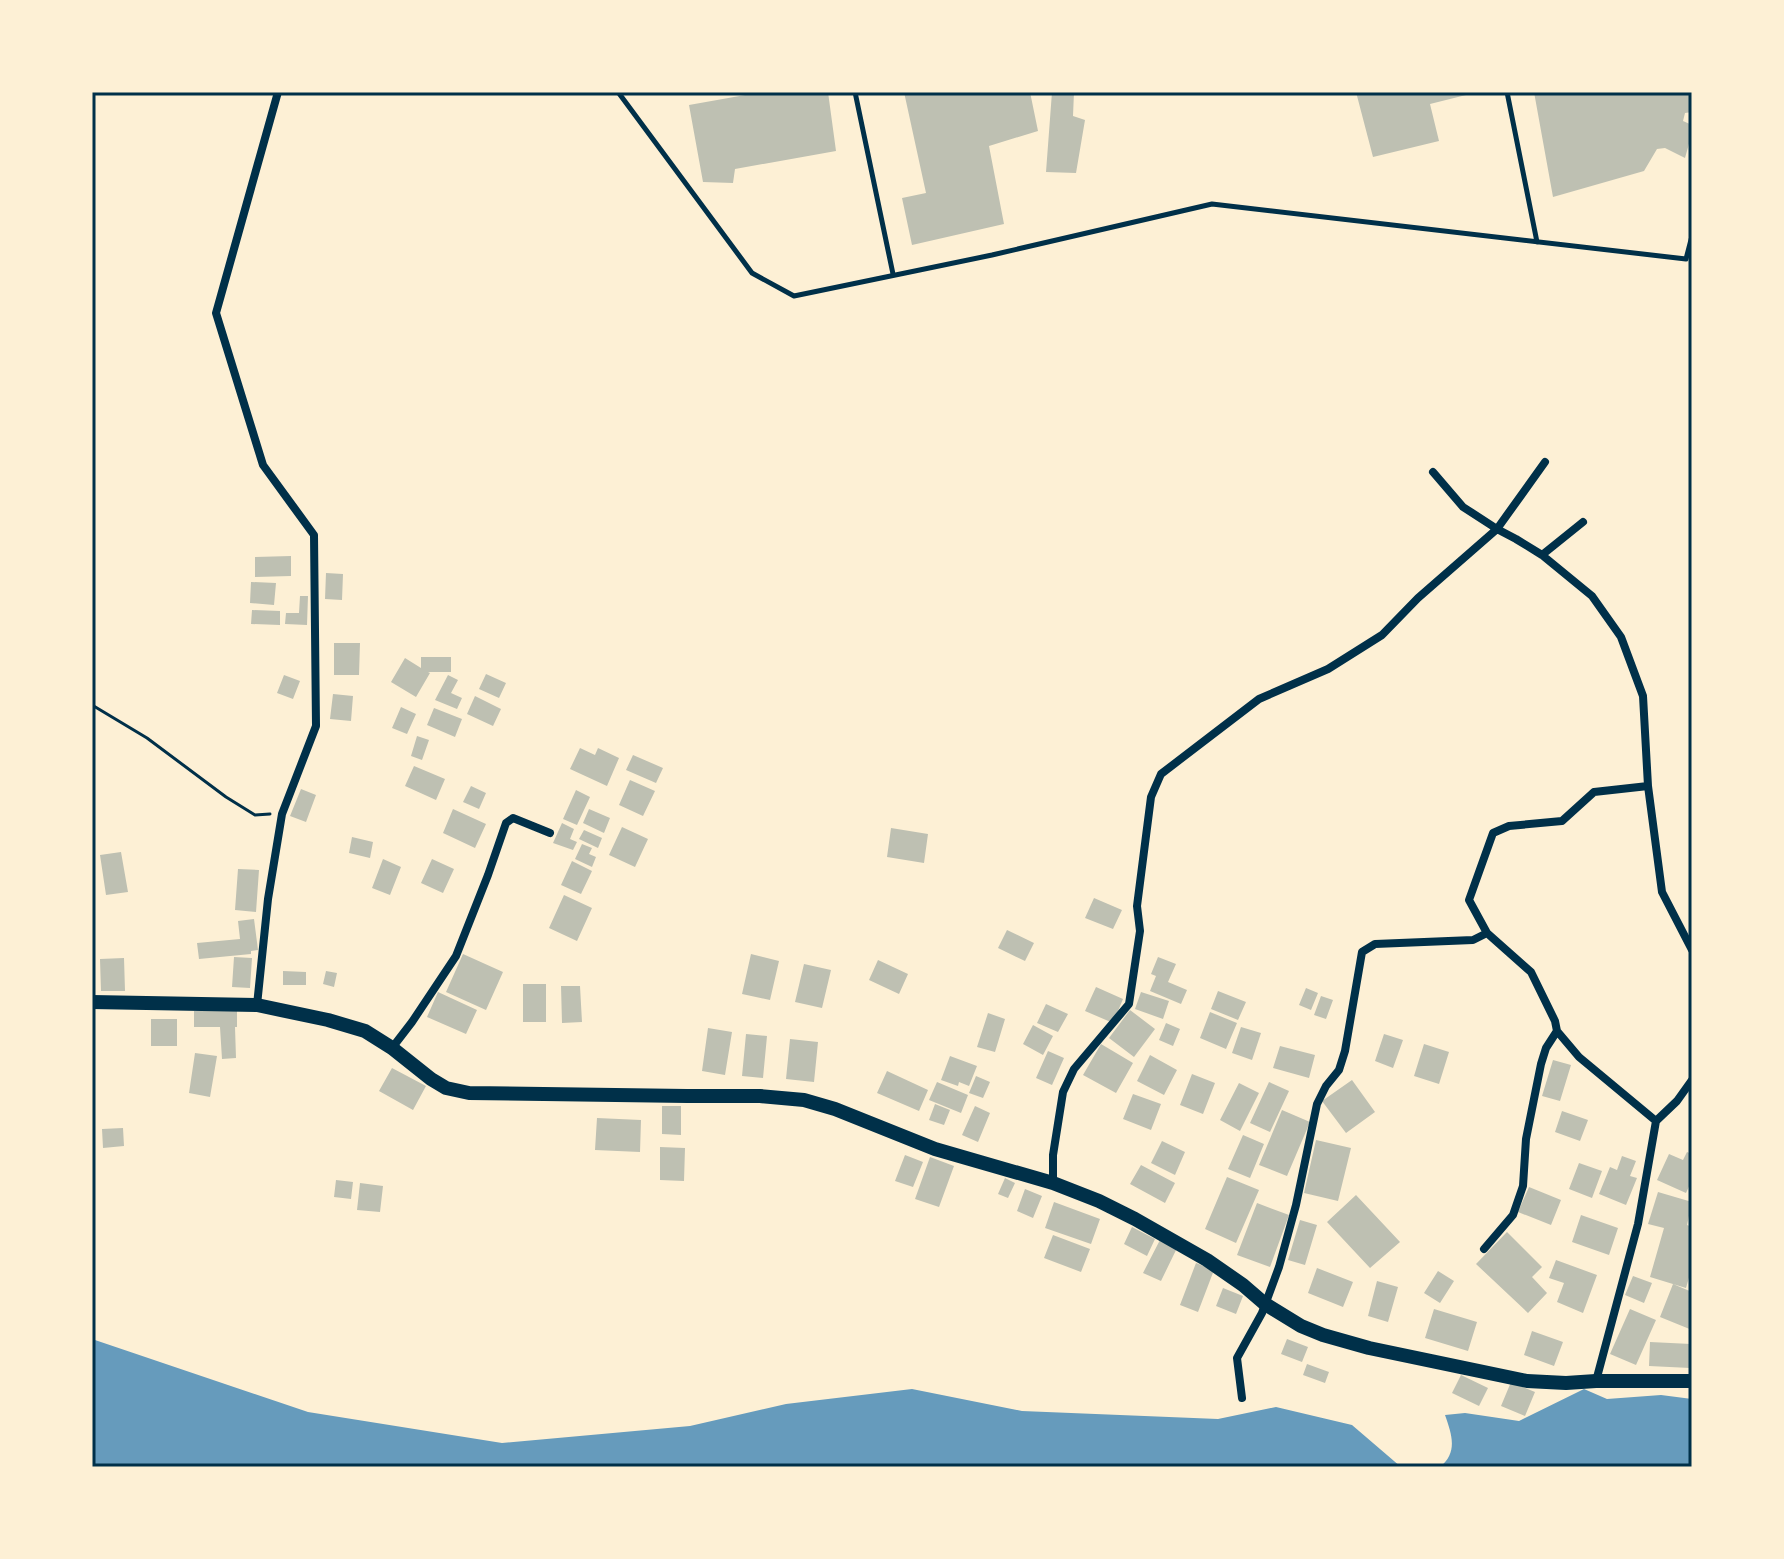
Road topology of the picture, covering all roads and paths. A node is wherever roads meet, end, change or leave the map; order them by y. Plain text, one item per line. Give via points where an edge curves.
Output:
1 (278, 92) edge
2 (618, 92) edge
3 (855, 92) edge
4 (1507, 92) edge
5 (1692, 236) edge
6 (1537, 242) junction
7 (893, 274) junction
8 (1545, 462) dead end
9 (1433, 472) dead end
10 (1583, 522) dead end
11 (1497, 529) junction
12 (1542, 555) junction
13 (92, 705) edge
14 (1648, 786) junction
15 (282, 814) junction
16 (550, 833) dead end
17 (1487, 933) junction
18 (1692, 950) edge
19 (92, 1002) edge
20 (257, 1005) junction
21 (1557, 1031) junction
22 (392, 1048) junction
23 (1692, 1080) edge
24 (1656, 1121) junction
25 (1053, 1183) junction
26 (1484, 1249) dead end
27 (1265, 1304) junction
28 (1596, 1381) junction
29 (1692, 1381) edge
30 (1242, 1398) dead end

1 - 15 street via 216,313 263,465 314,535 316,726
2 - 7 lane via 752,273 794,296
3 - 7 lane
4 - 6 lane
5 - 6 lane via 1686,259
6 - 7 lane via 1212,204
8 - 11 street
9 - 11 street via 1463,507
10 - 12 street
11 - 12 street
11 - 25 street via 1382,635 1328,669 1259,699 1161,774 1151,797 1129,1004 1074,1069 1063,1092
12 - 14 street via 1592,596 1621,637 1643,696
13 - 15 path via 255,815
14 - 17 street via 1594,792 1562,821 1509,826 1493,833 1469,900
14 - 18 street via 1662,892
15 - 20 street
16 - 22 street via 513,818 506,823 456,956
17 - 21 street via 1531,972
17 - 27 street via 1473,940 1375,944 1362,952 1345,1051 1317,1104 1293,1217
19 - 20 main road
20 - 22 main road via 365,1031
21 - 24 street via 1579,1057
21 - 26 street via 1541,1064 1523,1186 1513,1215
22 - 25 main road via 446,1088 469,1093 804,1100 935,1149
23 - 24 street
24 - 28 street via 1638,1224
25 - 27 main road via 1099,1201 1207,1260
27 - 28 main road via 1312,1331 1369,1348 1527,1381
27 - 30 street via 1237,1358
28 - 29 main road

